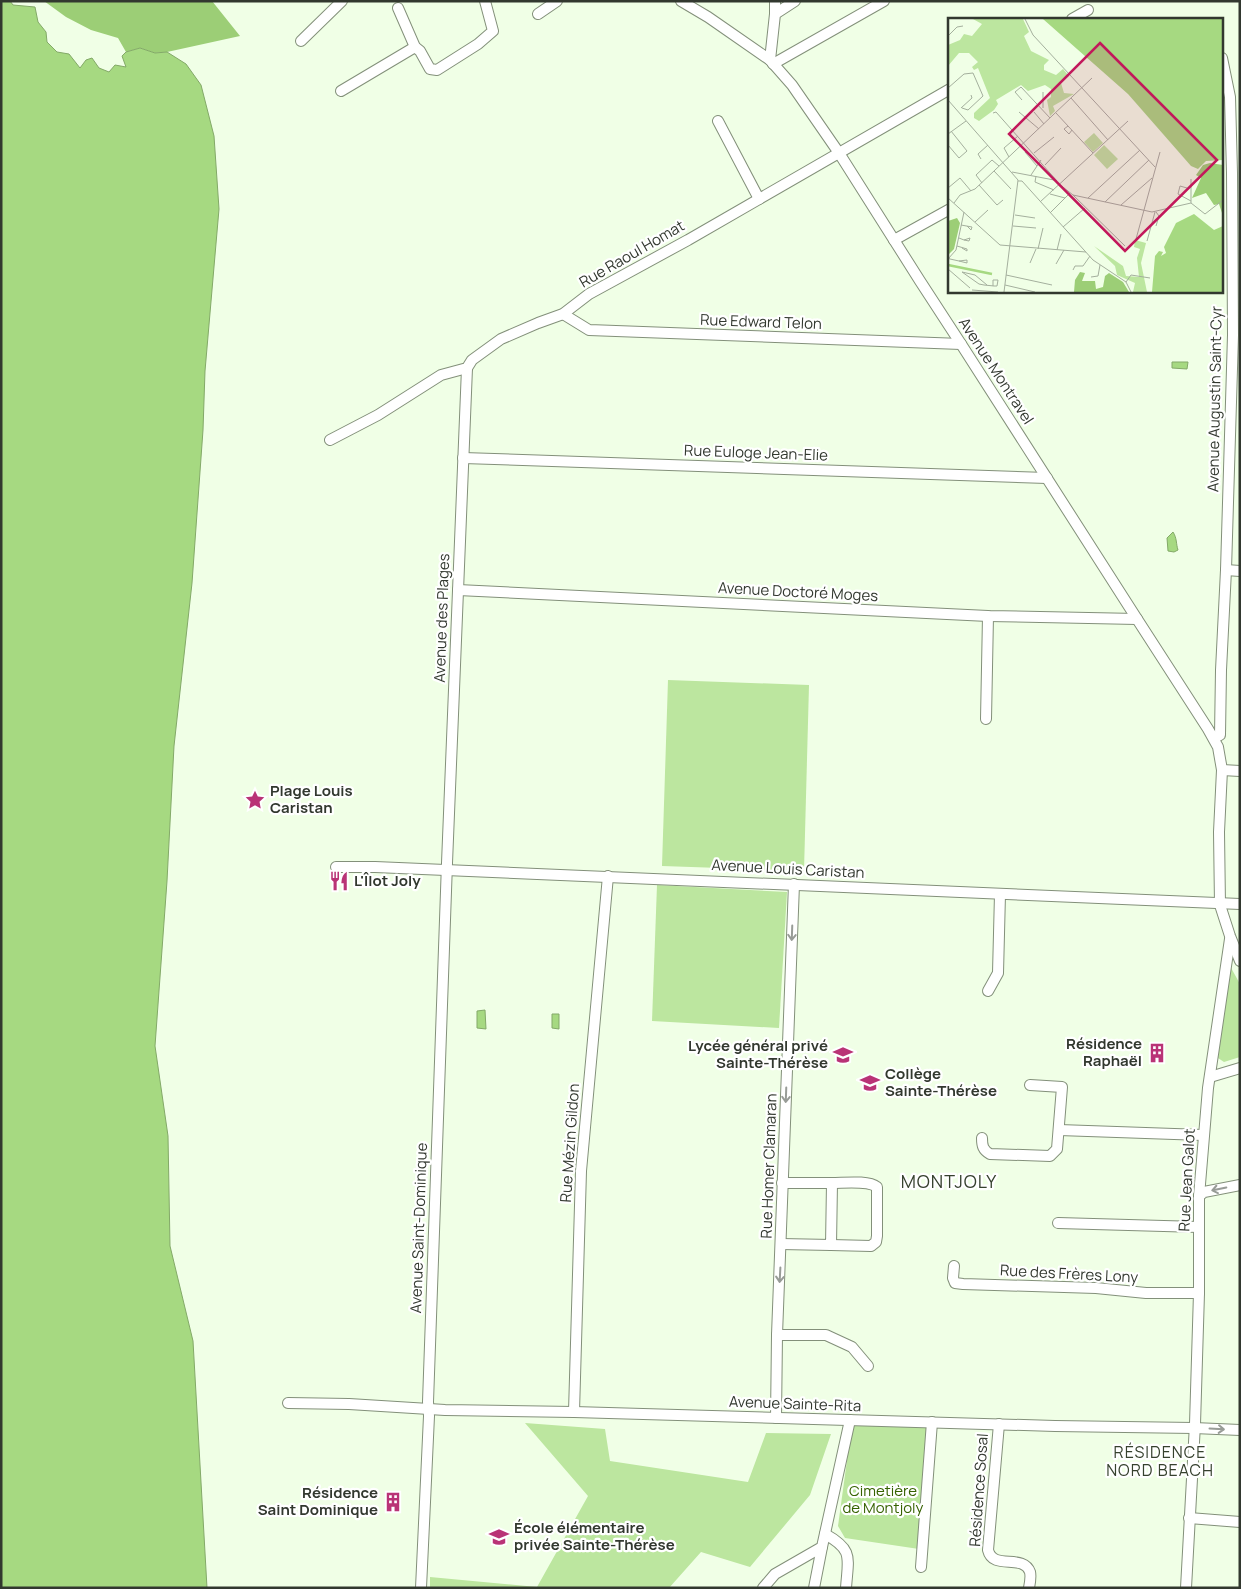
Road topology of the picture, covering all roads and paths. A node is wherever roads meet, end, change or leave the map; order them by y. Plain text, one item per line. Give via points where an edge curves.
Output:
1 (342, 1) edge
2 (485, 1) edge
3 (557, 1) edge
4 (681, 1) edge
5 (775, 1) edge
6 (795, 1) edge
7 (884, 1) edge
8 (398, 8) dead end
9 (1088, 10) dead end
10 (538, 14) dead end
11 (775, 14) junction
12 (1074, 18) edge
13 (301, 42) dead end
14 (415, 47) junction
15 (772, 62) junction
16 (1224, 68) edge
17 (341, 90) dead end
18 (948, 90) edge
19 (718, 121) dead end
20 (839, 153) junction
21 (1236, 175) edge
22 (759, 199) junction
23 (948, 210) edge
24 (894, 240) junction
25 (564, 314) junction
26 (961, 344) junction
27 (1236, 356) edge
28 (467, 368) junction
29 (330, 440) dead end
30 (463, 458) junction
31 (1047, 478) junction
32 (1226, 570) junction
33 (1240, 571) edge
34 (458, 590) junction
35 (988, 616) junction
36 (1137, 620) junction
37 (986, 719) dead end
38 (1214, 738) junction
39 (1222, 770) junction
40 (1239, 773) edge
41 (336, 867) dead end
42 (447, 870) junction
43 (608, 876) junction
44 (794, 884) junction
45 (1000, 894) junction
46 (1240, 904) edge
47 (1220, 905) junction
48 (1230, 936) junction
49 (1240, 961) edge
50 (988, 991) dead end
51 (1240, 1068) edge
52 (1210, 1077) junction
53 (1030, 1085) dead end
54 (1059, 1130) junction
55 (1203, 1135) junction
56 (982, 1138) dead end
57 (782, 1183) junction
58 (832, 1183) junction
59 (1240, 1185) edge
60 (1199, 1196) junction
61 (1058, 1223) dead end
62 (1199, 1227) junction
63 (781, 1244) junction
64 (831, 1245) junction
65 (954, 1266) dead end
66 (1199, 1294) junction
67 (777, 1335) junction
68 (868, 1366) dead end
69 (288, 1403) dead end
70 (429, 1409) junction
71 (574, 1412) junction
72 (776, 1418) junction
73 (845, 1420) junction
74 (932, 1422) junction
75 (999, 1424) junction
76 (1194, 1428) junction
77 (1240, 1430) edge
78 (1189, 1518) junction
79 (1240, 1522) edge
80 (825, 1534) junction
81 (822, 1547) junction
82 (921, 1567) dead end
83 (421, 1588) edge
84 (763, 1588) edge
85 (814, 1588) edge
86 (846, 1588) edge
87 (1029, 1588) edge
88 (1186, 1588) edge

1 - 13 street
2 - 14 street via 493,31 478,44 437,70 430,69
3 - 10 street
4 - 15 street, Avenue Montravel
5 - 11 street
6 - 11 street
7 - 15 street
8 - 14 street
9 - 12 street
11 - 15 street
14 - 17 street
15 - 20 street, Avenue Montravel
16 - 21 street, Avenue Augustin Saint-Cyr via 1230,96
18 - 20 street, Rue Raoul Homat
19 - 22 street
20 - 22 street, Rue Raoul Homat
20 - 24 street, Avenue Montravel
21 - 27 street, Avenue Augustin Saint-Cyr
22 - 25 street, Rue Raoul Homat via 589,294
23 - 24 street
24 - 26 street, Avenue Montravel
25 - 26 street, Rue Edward Telon via 589,330
25 - 28 street, Rue Raoul Homat via 501,339 472,360
26 - 31 street, Avenue Montravel
27 - 32 street, Avenue Augustin Saint-Cyr
28 - 29 street, Rue Raoul Homat via 441,376
28 - 30 street, Avenue des Plages
30 - 31 street, Rue Euloge Jean-Elie
30 - 34 street, Avenue des Plages
31 - 36 street, Avenue Montravel
32 - 33 street
32 - 38 street, Avenue Augustin Saint-Cyr via 1220,735
34 - 35 street, Avenue Doctoré Moges
34 - 42 street, Avenue des Plages
35 - 36 street, Avenue Doctoré Moges
35 - 37 street
36 - 38 street, Avenue Montravel
38 - 39 street, Avenue Montravel
39 - 40 street
39 - 47 street, Avenue Montravel
41 - 42 street, Avenue Louis Caristan
42 - 43 street, Avenue Louis Caristan
42 - 70 street, Avenue Saint-Dominique
43 - 44 street, Avenue Louis Caristan
43 - 71 street, Rue Mézin Gildon via 581,1171
44 - 45 street, Avenue Louis Caristan
44 -> 57 street, Rue Homer Clamaran
45 - 47 street, Avenue Louis Caristan
45 - 50 street via 998,973
46 - 47 street, Avenue Louis Caristan
47 - 48 street, Avenue Montravel
48 - 49 street, Avenue Montravel
48 - 52 street, Rue Jean Galot
51 - 52 street
52 - 55 street, Rue Jean Galot
53 - 54 street via 1062,1086
54 - 55 street
54 - 56 street via 1057,1149 1050,1156 990,1154 985,1152
55 - 60 street, Rue Jean Galot
57 - 58 street
57 - 63 street, Rue Homer Clamaran
58 - 64 street
58 - 64 street via 877,1187 876,1242 871,1246
59 -> 60 street via 1204,1192
60 - 62 street, Rue Jean Galot
61 - 62 street
62 - 66 street, Rue Jean Galot
63 - 64 street
63 -> 67 street, Rue Homer Clamaran
65 - 66 street, Rue des Frères Lony via 955,1283 962,1284
66 - 76 street, Rue Jean Galot
67 - 68 street via 826,1335 852,1347
67 - 72 street, Rue Homer Clamaran
69 - 70 street, Avenue Sainte-Rita
70 - 71 street, Avenue Sainte-Rita
70 - 83 street, Avenue Saint-Dominique
71 - 72 street, Avenue Sainte-Rita
72 - 73 street, Avenue Sainte-Rita
73 - 74 street, Avenue Sainte-Rita
73 - 80 street
74 - 75 street, Avenue Sainte-Rita
74 - 82 street
75 - 76 street, Avenue Sainte-Rita
75 - 87 street, Résidence Sosal via 988,1550 994,1560 1026,1566 1030,1574
76 -> 77 street, Avenue Sainte-Rita
76 - 78 street, Rue Jean Galot
78 - 79 street
78 - 88 street, Rue Jean Galot
80 - 81 street
80 - 86 street via 845,1550 848,1562
81 - 84 street via 775,1574
81 - 85 street

